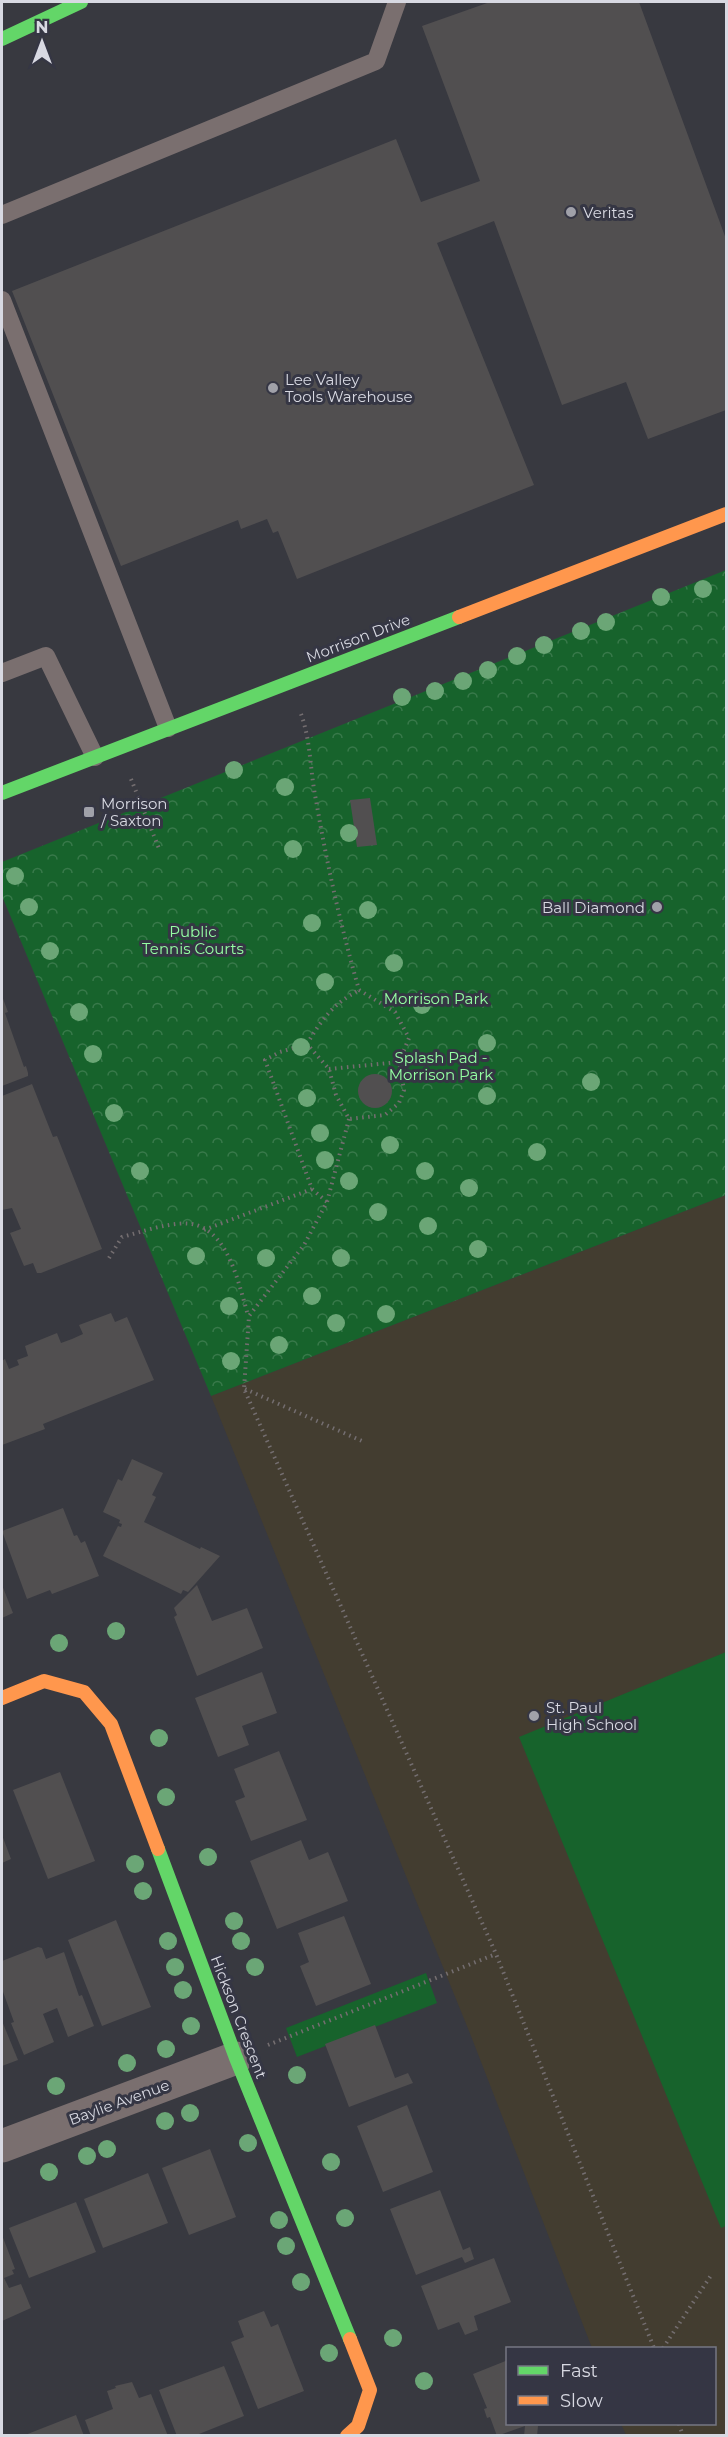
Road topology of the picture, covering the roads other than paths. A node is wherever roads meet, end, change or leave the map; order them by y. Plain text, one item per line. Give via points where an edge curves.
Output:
1 (81, 2) edge
2 (398, 2) edge
3 (2, 39) edge
4 (2, 215) edge
5 (2, 300) edge
6 (726, 514) edge
7 (2, 673) edge
8 (168, 728) junction
9 (95, 757) junction
10 (2, 793) edge
11 (2, 1698) edge
12 (236, 2058) junction
13 (2, 2146) edge
14 (347, 2436) edge

1 - 3 main road
2 - 4 lane via 376,61
5 - 8 lane
6 - 8 main road, Morrison Drive
7 - 9 lane via 46,656
8 - 9 main road, Morrison Drive
9 - 10 main road, Morrison Drive
11 - 12 main road, Hickson Crescent via 44,1681 84,1692 111,1724
12 - 13 street, Baylie Avenue
12 - 14 main road, Hickson Crescent via 370,2390 358,2426

